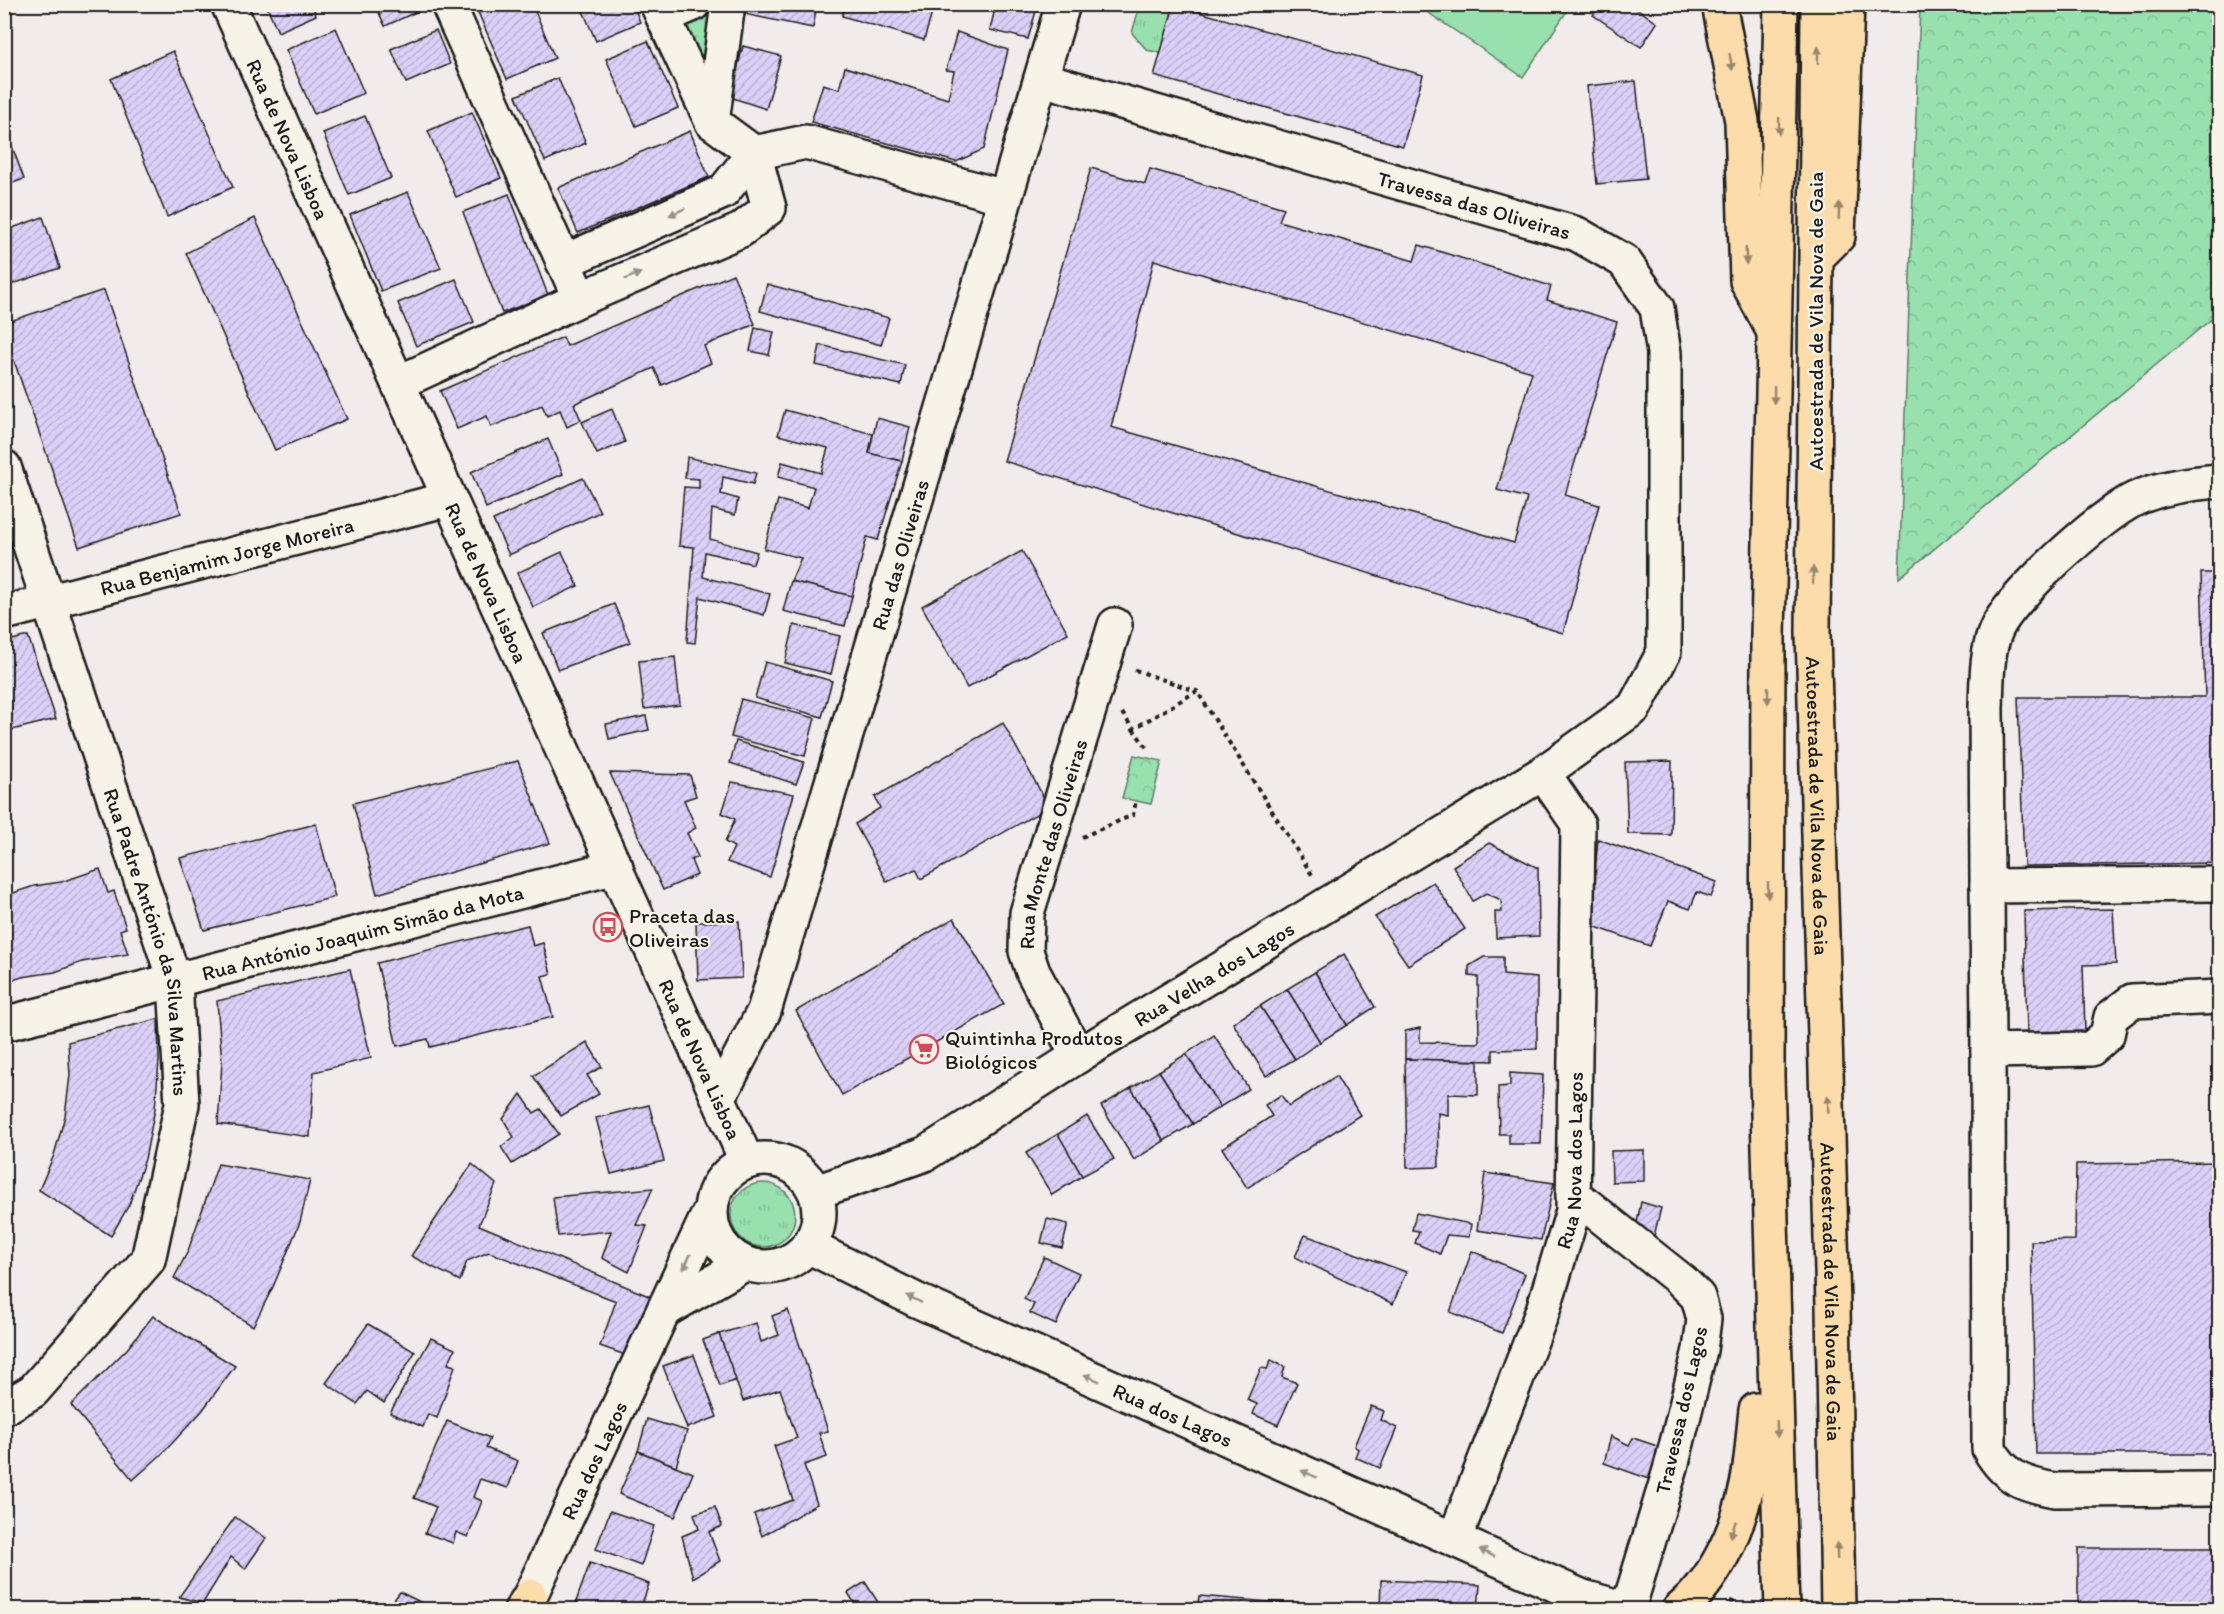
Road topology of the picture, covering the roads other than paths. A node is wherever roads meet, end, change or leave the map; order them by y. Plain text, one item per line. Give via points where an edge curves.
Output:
1 (228, 4) edge
2 (448, 4) edge
3 (693, 4) edge
4 (728, 4) edge
5 (1063, 4) edge
6 (1719, 4) edge
7 (1781, 4) edge
8 (1818, 4) edge
9 (1848, 4) edge
10 (660, 11) edge
11 (1042, 79) junction
12 (712, 122) junction
13 (754, 153) junction
14 (723, 192) junction
15 (1004, 197) junction
16 (741, 230) junction
17 (1815, 260) junction
18 (563, 262) junction
19 (579, 299) junction
20 (1776, 336) junction
21 (398, 382) junction
22 (4, 467) edge
23 (2220, 481) edge
24 (448, 499) junction
25 (51, 602) junction
26 (4, 613) edge
27 (1115, 625) dead end
28 (1543, 773) junction
29 (616, 867) junction
30 (2220, 884) edge
31 (1987, 886) junction
32 (176, 982) junction
33 (2220, 997) edge
34 (4, 1024) edge
35 (1988, 1051) junction
36 (1078, 1056) junction
37 (1767, 1077) junction
38 (718, 1096) junction
39 (747, 1162) junction
40 (816, 1192) junction
41 (1573, 1194) junction
42 (709, 1213) junction
43 (808, 1246) junction
44 (744, 1264) junction
45 (665, 1310) junction
46 (4, 1408) edge
47 (1756, 1410) junction
48 (2220, 1489) edge
49 (1455, 1538) junction
50 (1540, 1578) junction
51 (527, 1605) edge
52 (1628, 1609) edge
53 (1562, 1610) edge
54 (1679, 1610) edge
55 (1761, 1610) edge
56 (1782, 1610) edge
57 (1838, 1610) edge

1 - 21 street, Rua de Nova Lisboa
2 - 18 street
3 - 10 street
4 - 12 street
5 - 11 street, Rua das Oliveiras
6 -> 20 highway via 1742,121 1746,281
7 -> 20 highway, Autoestrada de Vila Nova de Gaia
17 -> 8 highway, Autoestrada de Vila Nova de Gaia
17 -> 9 highway via 1838,236
10 - 12 street
11 - 15 street, Rua das Oliveiras
11 - 28 street, Travessa das Oliveiras via 1577,234 1624,261 1657,308 1664,353 1665,652 1635,708
12 - 13 street
13 - 14 street
13 - 15 street via 806,142
13 - 16 street via 769,208
14 - 16 street
14 -> 18 street
15 - 38 street, Rua das Oliveiras via 764,1011
19 -> 16 street
57 -> 17 highway, Autoestrada de Vila Nova de Gaia via 1833,1294 1813,634
18 - 19 street
19 - 21 street
20 -> 37 highway, Autoestrada de Vila Nova de Gaia via 1768,637
21 - 24 street, Rua de Nova Lisboa
22 - 25 street, Rua Padre António da Silva Martins
23 - 31 street via 2173,486 2115,511 2020,594 1995,631 1986,707
24 - 25 street, Rua Benjamim Jorge Moreira
24 - 29 street, Rua de Nova Lisboa
25 - 26 street, Rua Benjamim Jorge Moreira
25 - 32 street, Rua Padre António da Silva Martins
27 - 36 street, Rua Monte das Oliveiras via 1027,913 1026,951 1033,972
28 - 36 street, Rua Velha dos Lagos
28 - 41 street, Rua Nova dos Lagos via 1578,824
29 - 32 street, Rua António Joaquim Simão da Mota
29 - 38 street, Rua de Nova Lisboa
30 - 31 street
31 - 35 street
32 - 34 street, Rua António Joaquim Simão da Mota
32 - 46 street, Rua Padre António da Silva Martins via 182,1104 148,1260 33,1391
33 - 35 street via 2132,1001 2112,1017 2107,1035 2091,1049
35 - 48 street via 1989,1449 2012,1477 2055,1490
36 - 40 street, Rua Velha dos Lagos via 925,1154
37 - 47 highway via 1752,1105
37 -> 56 highway, Autoestrada de Vila Nova de Gaia
38 - 39 street, Rua de Nova Lisboa
39 - 40 street via 765,1158 786,1162 804,1174
39 - 42 street via 726,1174 714,1192
40 - 43 street via 820,1213 816,1234
41 - 49 street, Rua Nova dos Lagos via 1573,1211 1543,1310
41 - 52 street, Travessa dos Lagos via 1682,1281 1698,1297 1704,1319 1671,1467
42 - 44 street via 714,1234 726,1252
42 -> 45 street, Rua dos Lagos
43 - 44 street via 786,1264 765,1268
49 -> 43 street, Rua dos Lagos via 916,1300
44 - 45 street
45 - 51 street, Rua dos Lagos
47 -> 54 highway via 1747,1486 1726,1550 1695,1597
47 - 55 highway
50 -> 49 street, Rua dos Lagos
50 - 52 street, Rua dos Lagos via 1583,1597
50 - 53 street

